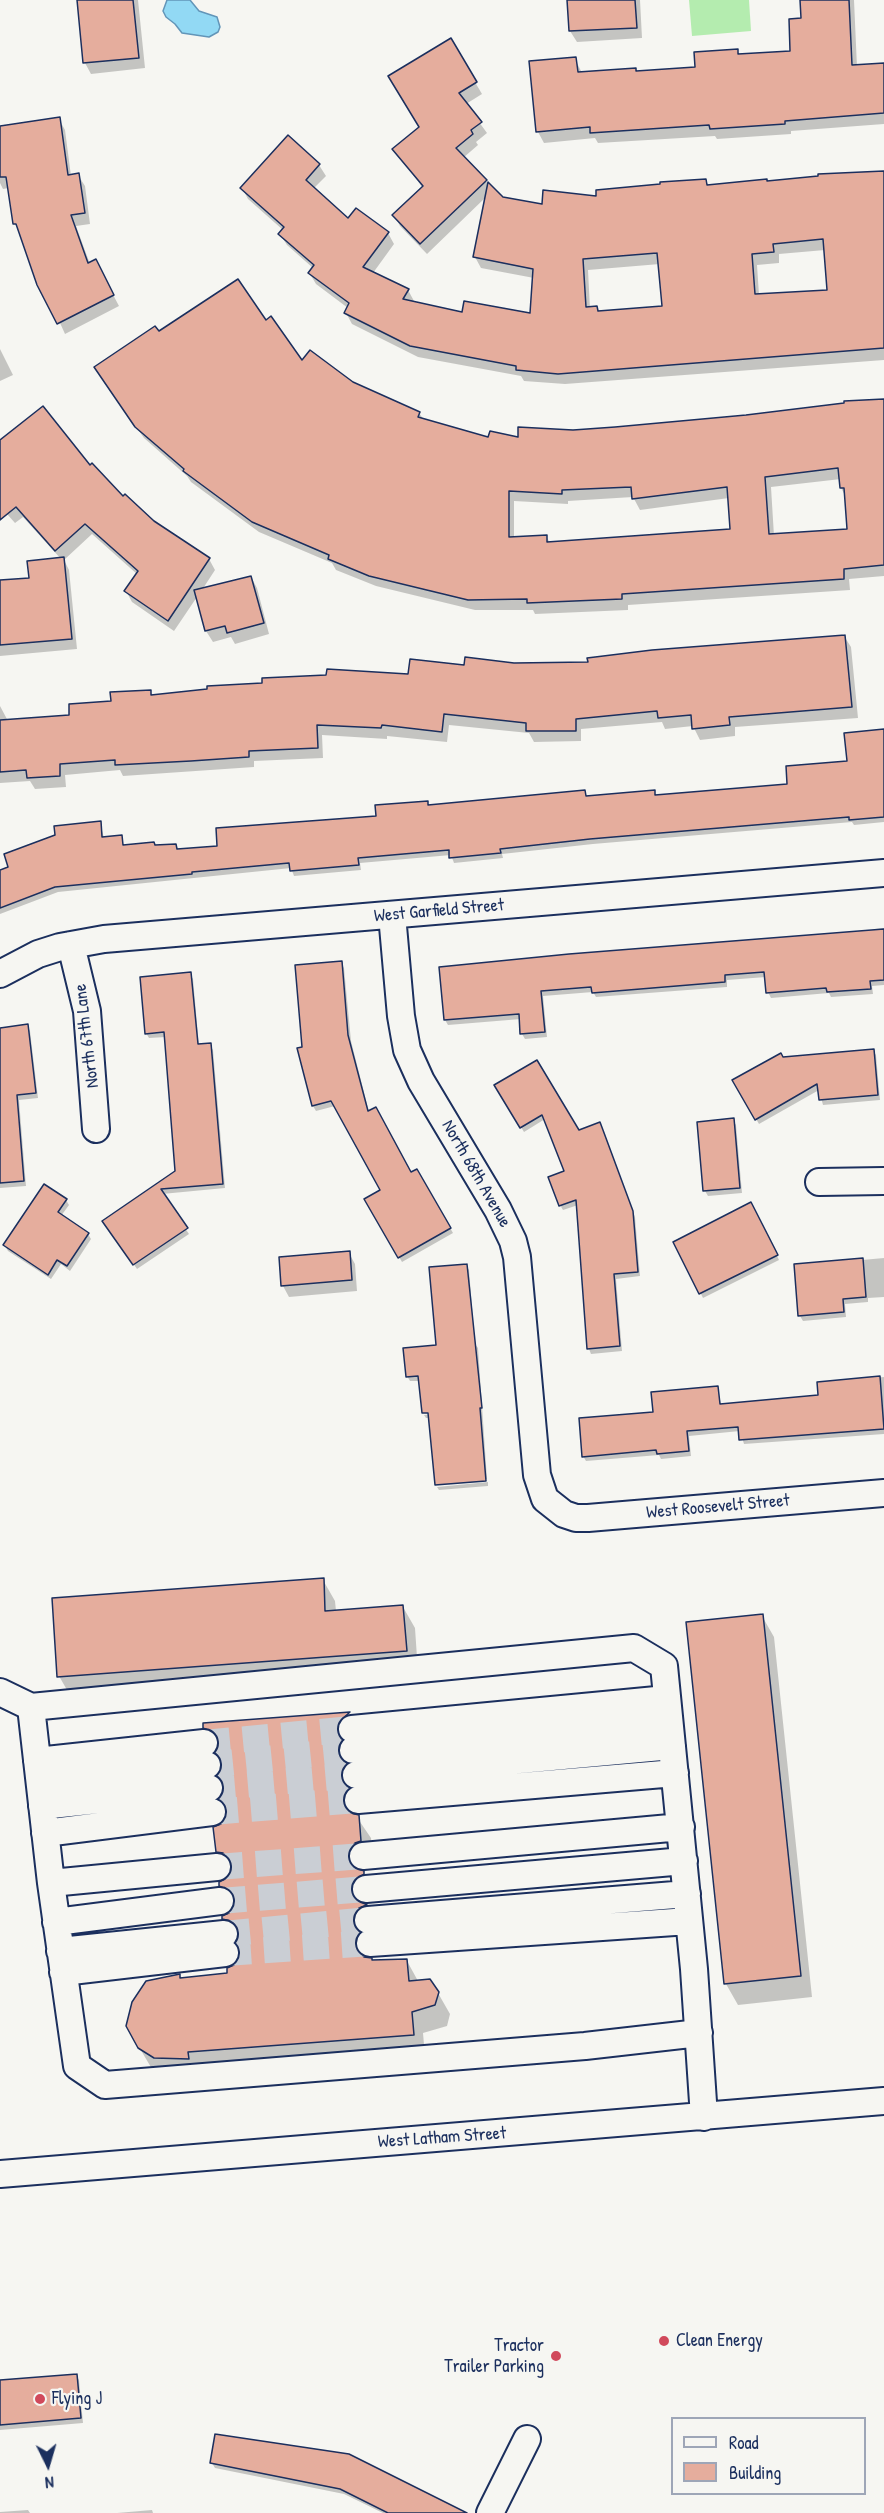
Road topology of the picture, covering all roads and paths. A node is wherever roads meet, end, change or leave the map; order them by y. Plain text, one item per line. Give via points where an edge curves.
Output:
1 (884, 873) edge
2 (392, 915) junction
3 (71, 945) junction
4 (0, 974) edge
5 (96, 1129) dead end
6 (884, 1181) edge
7 (819, 1182) dead end
8 (884, 1493) edge
9 (554, 1508) joint
10 (0, 1692) edge
11 (667, 1699) junction
12 (31, 1707) junction
13 (670, 1735) junction
14 (355, 1763) junction
15 (675, 1773) junction
16 (208, 1777) junction
17 (40, 1783) junction
18 (681, 1827) junction
19 (45, 1833) junction
20 (363, 1856) tunnel mouth
21 (684, 1861) junction
22 (217, 1867) tunnel mouth
23 (51, 1883) junction
24 (366, 1889) tunnel mouth
25 (687, 1894) junction
26 (220, 1901) tunnel mouth
27 (689, 1921) junction
28 (56, 1922) junction
29 (224, 1943) tunnel mouth
30 (62, 1961) junction
31 (699, 2033) junction
32 (884, 2101) edge
33 (704, 2117) junction
34 (0, 2174) edge
35 (527, 2439) dead end
36 (490, 2513) edge

1 - 2 street, West Garfield Street
2 - 3 street, West Garfield Street
2 - 9 street, North 68th Avenue via 407,1050 421,1081 498,1210 515,1249 537,1475 545,1499
3 - 4 street, West Garfield Street via 38,954
3 - 5 street, North 67th Lane via 87,1011
6 - 7 street
8 - 9 street, West Roosevelt Street via 588,1518 570,1516
10 - 12 street
11 - 12 street via 664,1666 634,1648
11 - 13 street
11 - 14 street
12 - 17 street
13 - 14 street
13 - 15 street
14 - 15 street
15 - 18 street
16 - 17 street
16 - 17 street
16 - 19 street
17 - 19 street
18 - 20 street
18 - 21 street
19 - 23 street
21 - 24 street
21 - 25 street
22 - 23 street
23 - 28 street
25 - 27 street
25 - 27 street via 369,1931
26 - 28 street
27 - 31 street
28 - 30 street
29 - 30 street
30 - 31 street via 76,2066 105,2085 585,2046
31 - 33 street
32 - 33 street, West Latham Street
33 - 34 street, West Latham Street
35 - 36 street

